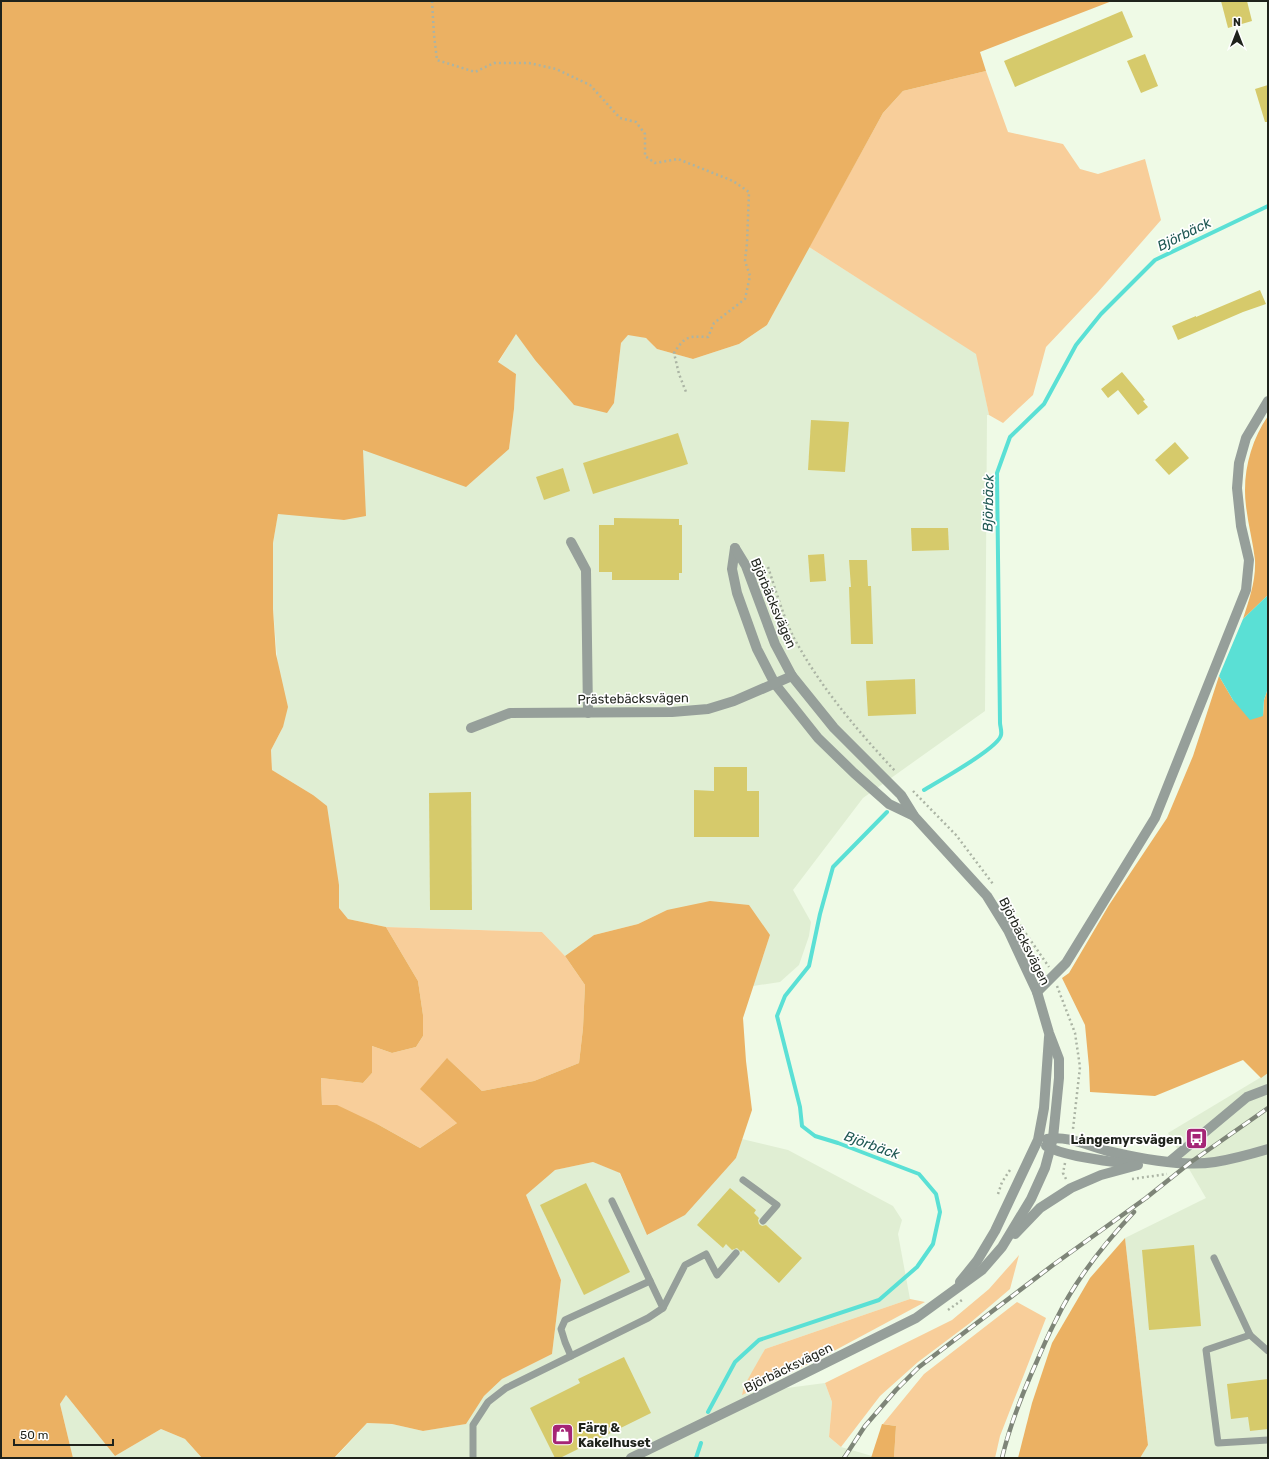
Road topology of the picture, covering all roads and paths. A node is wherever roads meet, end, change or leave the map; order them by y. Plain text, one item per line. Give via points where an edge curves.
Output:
1 (432, 1) edge
2 (686, 392) dead end
3 (1268, 401) edge
4 (571, 542) dead end
5 (792, 676) junction
6 (775, 684) junction
7 (588, 713) junction
8 (471, 728) dead end
9 (914, 816) junction
10 (1037, 992) junction
11 (1049, 1033) junction
12 (1268, 1089) edge
13 (1053, 1138) junction
14 (1038, 1140) junction
15 (1051, 1148) junction
16 (1268, 1149) edge
17 (1164, 1161) junction
18 (1138, 1165) junction
19 (1172, 1174) dead end
20 (742, 1180) dead end
21 (1129, 1180) dead end
22 (612, 1201) dead end
23 (763, 1222) dead end
24 (1002, 1246) junction
25 (736, 1253) dead end
26 (1214, 1258) dead end
27 (650, 1281) junction
28 (952, 1293) junction
29 (663, 1308) junction
30 (1250, 1335) junction
31 (1268, 1351) edge
32 (571, 1356) junction
33 (1268, 1440) edge
34 (473, 1458) edge
35 (631, 1458) edge

1 - 2 path via 437,60 475,72 494,63 529,63 556,68 590,85 620,118 636,122 646,134 645,156 655,164 678,159 733,181 749,192 745,261 750,276 745,299 714,323 708,337 693,336 682,340 674,353 678,374
3 - 10 street via 1246,438 1239,463 1237,488 1241,526 1249,560 1246,590 1155,818 1066,963
4 - 7 street via 586,570
5 - 6 street, Prästebäcksvägen
5 - 6 street, Björbäcksvägen via 775,644 756,588 734,548 732,569 737,593 757,649
5 - 9 street, Björbäcksvägen via 834,728 901,795
6 - 7 street, Prästebäcksvägen via 708,709
6 - 9 street, Björbäcksvägen via 818,738 854,773 889,804
7 - 8 street, Prästebäcksvägen via 510,713
9 - 10 street, Björbäcksvägen via 987,896 1008,930
10 - 11 street, Björbäcksvägen
11 - 13 street, Björbäcksvägen via 1059,1059
11 - 14 street, Björbäcksvägen via 1044,1108
12 - 17 street via 1247,1097
13 - 14 street
13 - 15 street, Björbäcksvägen
13 - 17 street
14 - 15 street
14 - 28 street, Björbäcksvägen via 996,1231
15 - 18 street via 1068,1154
15 - 24 street, Björbäcksvägen via 1031,1199
16 - 17 street via 1214,1162
17 - 18 street
18 - 24 street via 1101,1175 1071,1188 1040,1208
19 - 21 path
20 - 23 lane via 777,1205
22 - 27 lane
24 - 28 street, Björbäcksvägen via 982,1270
25 - 29 lane via 717,1275 706,1254 685,1264
26 - 30 lane
27 - 29 lane
27 - 32 lane via 565,1320 561,1329
28 - 35 street, Björbäcksvägen via 916,1318
29 - 32 lane
30 - 31 lane
30 - 33 lane via 1206,1350 1218,1443
32 - 34 lane via 506,1388 488,1402 473,1425

